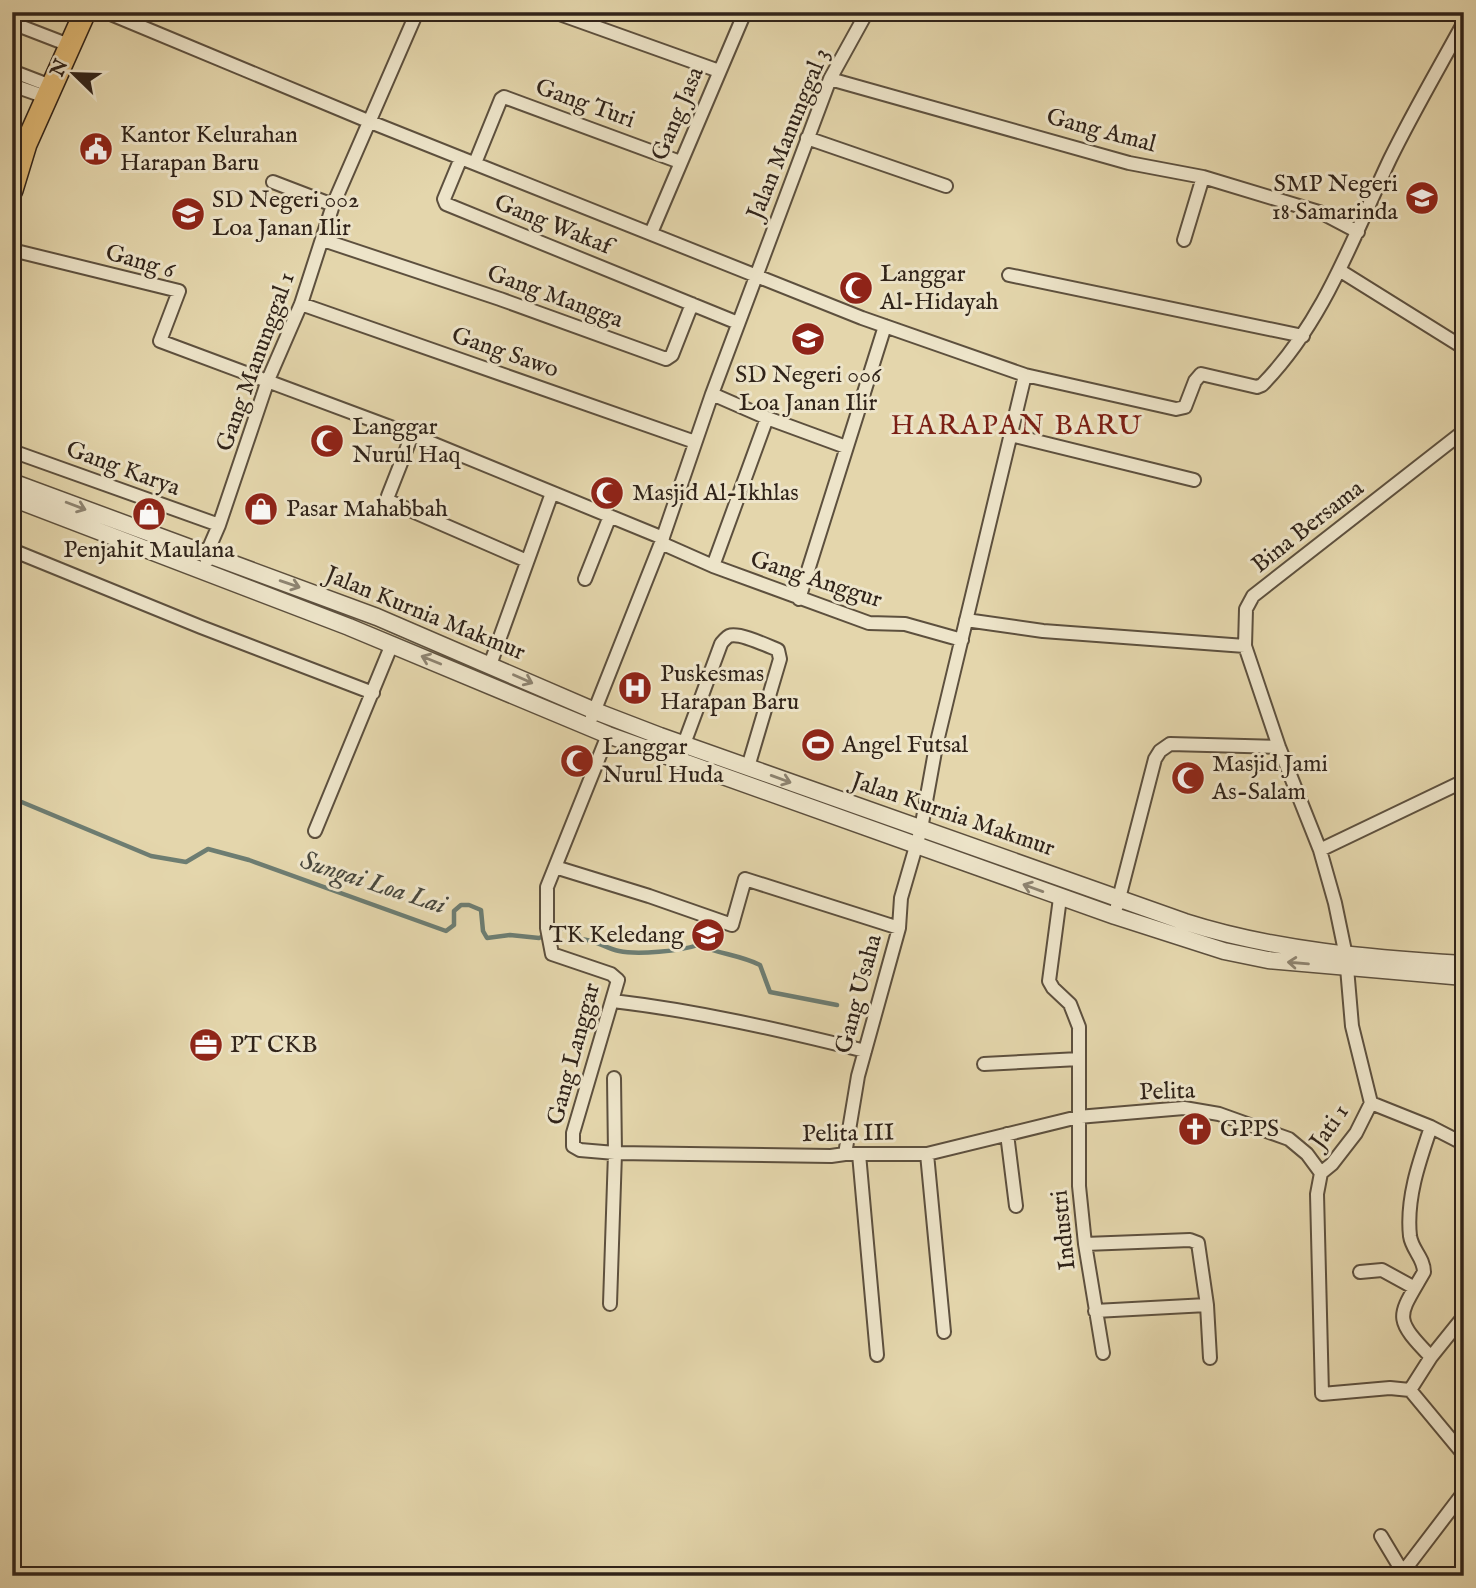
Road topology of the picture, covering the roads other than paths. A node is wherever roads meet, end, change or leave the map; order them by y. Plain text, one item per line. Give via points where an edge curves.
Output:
1 (85, 12) edge
2 (106, 12) edge
3 (417, 12) edge
4 (554, 12) edge
5 (745, 12) edge
6 (867, 12) edge
7 (1464, 22) edge
8 (12, 23) edge
9 (69, 45) junction
10 (12, 71) edge
11 (719, 71) junction
12 (830, 79) junction
13 (12, 85) edge
14 (48, 91) junction
15 (368, 121) junction
16 (807, 138) junction
17 (461, 158) junction
18 (680, 162) junction
19 (475, 163) junction
20 (1203, 177) junction
21 (272, 182) dead end
22 (946, 186) dead end
23 (12, 190) edge
24 (333, 205) junction
25 (1358, 232) junction
26 (651, 233) junction
27 (323, 240) junction
28 (1184, 240) dead end
29 (12, 250) edge
30 (1339, 270) junction
31 (757, 275) junction
32 (1009, 275) dead end
33 (692, 303) junction
34 (301, 304) junction
35 (738, 323) junction
36 (885, 326) junction
37 (1303, 336) junction
38 (1464, 348) edge
39 (1025, 375) junction
40 (268, 380) junction
41 (712, 394) junction
42 (767, 418) junction
43 (1464, 431) edge
44 (412, 435) junction
45 (1011, 435) junction
46 (695, 442) junction
47 (846, 447) junction
48 (12, 451) edge
49 (1194, 480) dead end
50 (12, 482) edge
51 (552, 492) junction
52 (12, 498) edge
53 (610, 516) junction
54 (219, 526) junction
55 (662, 541) junction
56 (12, 550) edge
57 (206, 555) junction
58 (527, 561) junction
59 (713, 566) junction
60 (209, 572) junction
61 (585, 579) dead end
62 (799, 599) junction
63 (966, 620) junction
64 (962, 640) junction
65 (392, 644) junction
66 (1245, 646) junction
67 (490, 665) junction
68 (373, 693) junction
69 (595, 711) junction
70 (589, 727) junction
71 (608, 735) junction
72 (684, 744) junction
73 (1279, 747) junction
74 (748, 767) junction
75 (1464, 781) edge
76 (921, 829) junction
77 (315, 831) dead end
78 (916, 846) junction
79 (1320, 850) junction
80 (555, 867) junction
81 (1060, 898) junction
82 (1118, 899) junction
83 (1115, 916) junction
84 (899, 928) junction
85 (1346, 962) junction
86 (1464, 964) edge
87 (1464, 977) edge
88 (613, 1000) junction
89 (864, 1051) junction
90 (1079, 1059) junction
91 (984, 1064) dead end
92 (614, 1078) dead end
93 (1371, 1103) junction
94 (1078, 1117) junction
95 (1431, 1127) junction
96 (1007, 1134) junction
97 (1464, 1144) edge
98 (615, 1153) junction
99 (845, 1154) junction
100 (859, 1154) junction
101 (927, 1154) junction
102 (1321, 1173) junction
103 (1016, 1206) dead end
104 (1085, 1244) junction
105 (1360, 1272) dead end
106 (1413, 1287) junction
107 (610, 1304) dead end
108 (1207, 1305) junction
109 (1095, 1311) junction
110 (1464, 1316) edge
111 (944, 1332) dead end
112 (1102, 1353) dead end
113 (877, 1355) dead end
114 (1431, 1357) junction
115 (1210, 1358) dead end
116 (1410, 1390) junction
117 (1464, 1455) edge
118 (1464, 1492) edge
119 (1381, 1536) dead end
120 (1404, 1574) edge

1 - 9 highway
2 - 15 street
3 - 15 street, Gang Manunggal 1
4 - 11 street
5 - 11 street, Gang Jasa
6 - 12 street, Jalan Manunggal 3
7 - 25 street via 1391,158
8 - 9 street
9 - 14 highway
10 - 14 street
11 - 18 street, Gang Jasa
12 - 16 street, Jalan Manunggal 3
12 - 20 street, Gang Amal via 1129,163
13 - 14 street
14 - 23 highway
15 - 17 street
15 - 24 street, Gang Manunggal 1
16 - 22 street
16 - 31 street, Jalan Manunggal 3
17 - 19 street
17 - 33 street, Gang Wakaf via 446,204
18 - 19 street, Gang Turi via 503,97
18 - 26 street, Gang Jasa
19 - 26 street
20 - 25 street, Gang Amal via 1322,213
20 - 28 street
21 - 24 street
24 - 27 street, Gang Manunggal 1
25 - 30 street
26 - 31 street
27 - 33 street, Gang Mangga via 666,359 672,355
27 - 34 street, Gang Manunggal 1
29 - 40 street, Gang 6 via 179,291 160,341
30 - 37 street
30 - 38 street
31 - 35 street, Jalan Manunggal 3
31 - 36 street
32 - 37 street
33 - 35 street
34 - 40 street, Gang Manunggal 1
34 - 46 street, Gang Sawo
35 - 41 street, Jalan Manunggal 3
36 - 39 street
36 - 47 street
37 - 39 street via 1262,386 1200,374 1185,407 1176,409
39 - 45 street, Gang Usaha
40 - 44 street, Gang Anggur
40 - 54 street, Gang Manunggal 1
41 - 42 street
41 - 46 street, Jalan Manunggal 3
42 - 47 street
42 - 59 street
43 - 66 street, Bina Bersama via 1253,596 1247,609
44 - 51 street, Gang Anggur
44 - 58 street via 389,501
45 - 49 street
45 - 63 street, Gang Usaha
46 - 55 street, Jalan Manunggal 3
47 - 62 street
48 - 54 street, Gang Karya
50 -> 57 street, Jalan Kurnia Makmur
51 - 53 street, Gang Anggur
51 - 58 street
52 - 60 street, Jalan Kurnia Makmur
53 - 55 street, Gang Anggur
53 - 61 street
54 - 57 street, Gang Manunggal 1
55 - 59 street, Gang Anggur
55 - 69 street, Jalan Manunggal 3
56 - 68 street
57 - 60 street
57 -> 67 street, Jalan Kurnia Makmur via 377,617
58 - 67 street
59 - 62 street, Gang Anggur
60 - 65 street, Jalan Kurnia Makmur
62 - 64 street, Gang Anggur via 869,623 905,624
63 - 64 street, Gang Usaha
63 - 66 street via 1043,631
64 - 76 street, Gang Usaha
65 - 68 street
70 -> 65 street, Jalan Kurnia Makmur
66 - 73 street, Bina Bersama
67 -> 69 street, Jalan Kurnia Makmur
68 - 77 street
69 - 70 street, Jalan Manunggal 3
69 - 72 street, Jalan Kurnia Makmur
70 - 71 street, Jalan Kurnia Makmur
71 - 78 street, Jalan Kurnia Makmur
71 - 80 street, Gang Langgar
72 - 74 street, Jalan Kurnia Makmur
72 - 74 street via 721,644 728,636 737,635 757,642 778,650 780,659
73 - 79 street, Bina Bersama
73 - 82 street via 1170,744 1160,751
74 -> 76 street, Jalan Kurnia Makmur
75 - 79 street
76 - 78 street, Gang Usaha
76 - 82 street, Jalan Kurnia Makmur
81 -> 78 street, Jalan Kurnia Makmur
78 - 84 street, Gang Usaha via 901,898
79 - 85 street, Bina Bersama
80 - 84 street via 732,925 745,878
80 - 88 street, Gang Langgar via 547,887 552,954 617,977
81 - 83 street, Jalan Kurnia Makmur
81 - 90 street, Industri via 1049,981 1070,1004 1079,1027
82 - 83 street
82 - 85 street, Jalan Kurnia Makmur via 1227,936
85 -> 83 street, Jalan Kurnia Makmur via 1268,960 1224,951
84 - 89 street, Gang Usaha
85 - 86 street, Jalan Kurnia Makmur
85 - 87 street, Jalan Kurnia Makmur
85 - 93 street, Jati 1 via 1352,1026
88 - 89 street via 749,1022
88 - 98 street, Gang Langgar via 572,1140 580,1150
89 - 99 street, Gang Usaha
90 - 91 street
90 - 94 street, Industri
92 - 98 street
93 - 95 street
93 - 102 street, Jati 1 via 1356,1133
94 - 96 street, Pelita III
94 - 102 street, Pelita via 1184,1108 1219,1114 1289,1139
94 - 104 street, Industri
95 - 97 street
95 - 106 street via 1413,1182 1410,1236 1424,1267
96 - 101 street, Pelita III
96 - 103 street
98 - 99 street, Pelita III
98 - 107 street
99 - 100 street, Pelita III
100 - 101 street, Pelita III
100 - 113 street
101 - 111 street
102 - 116 street, Jati 1 via 1317,1194 1322,1394
104 - 108 street via 1195,1240
104 - 109 street, Industri
105 - 106 street via 1382,1270
106 - 114 street via 1402,1312 1404,1322
108 - 109 street
108 - 115 street
109 - 112 street, Industri
110 - 114 street
114 - 116 street
116 - 117 street
118 - 120 street
119 - 120 street

